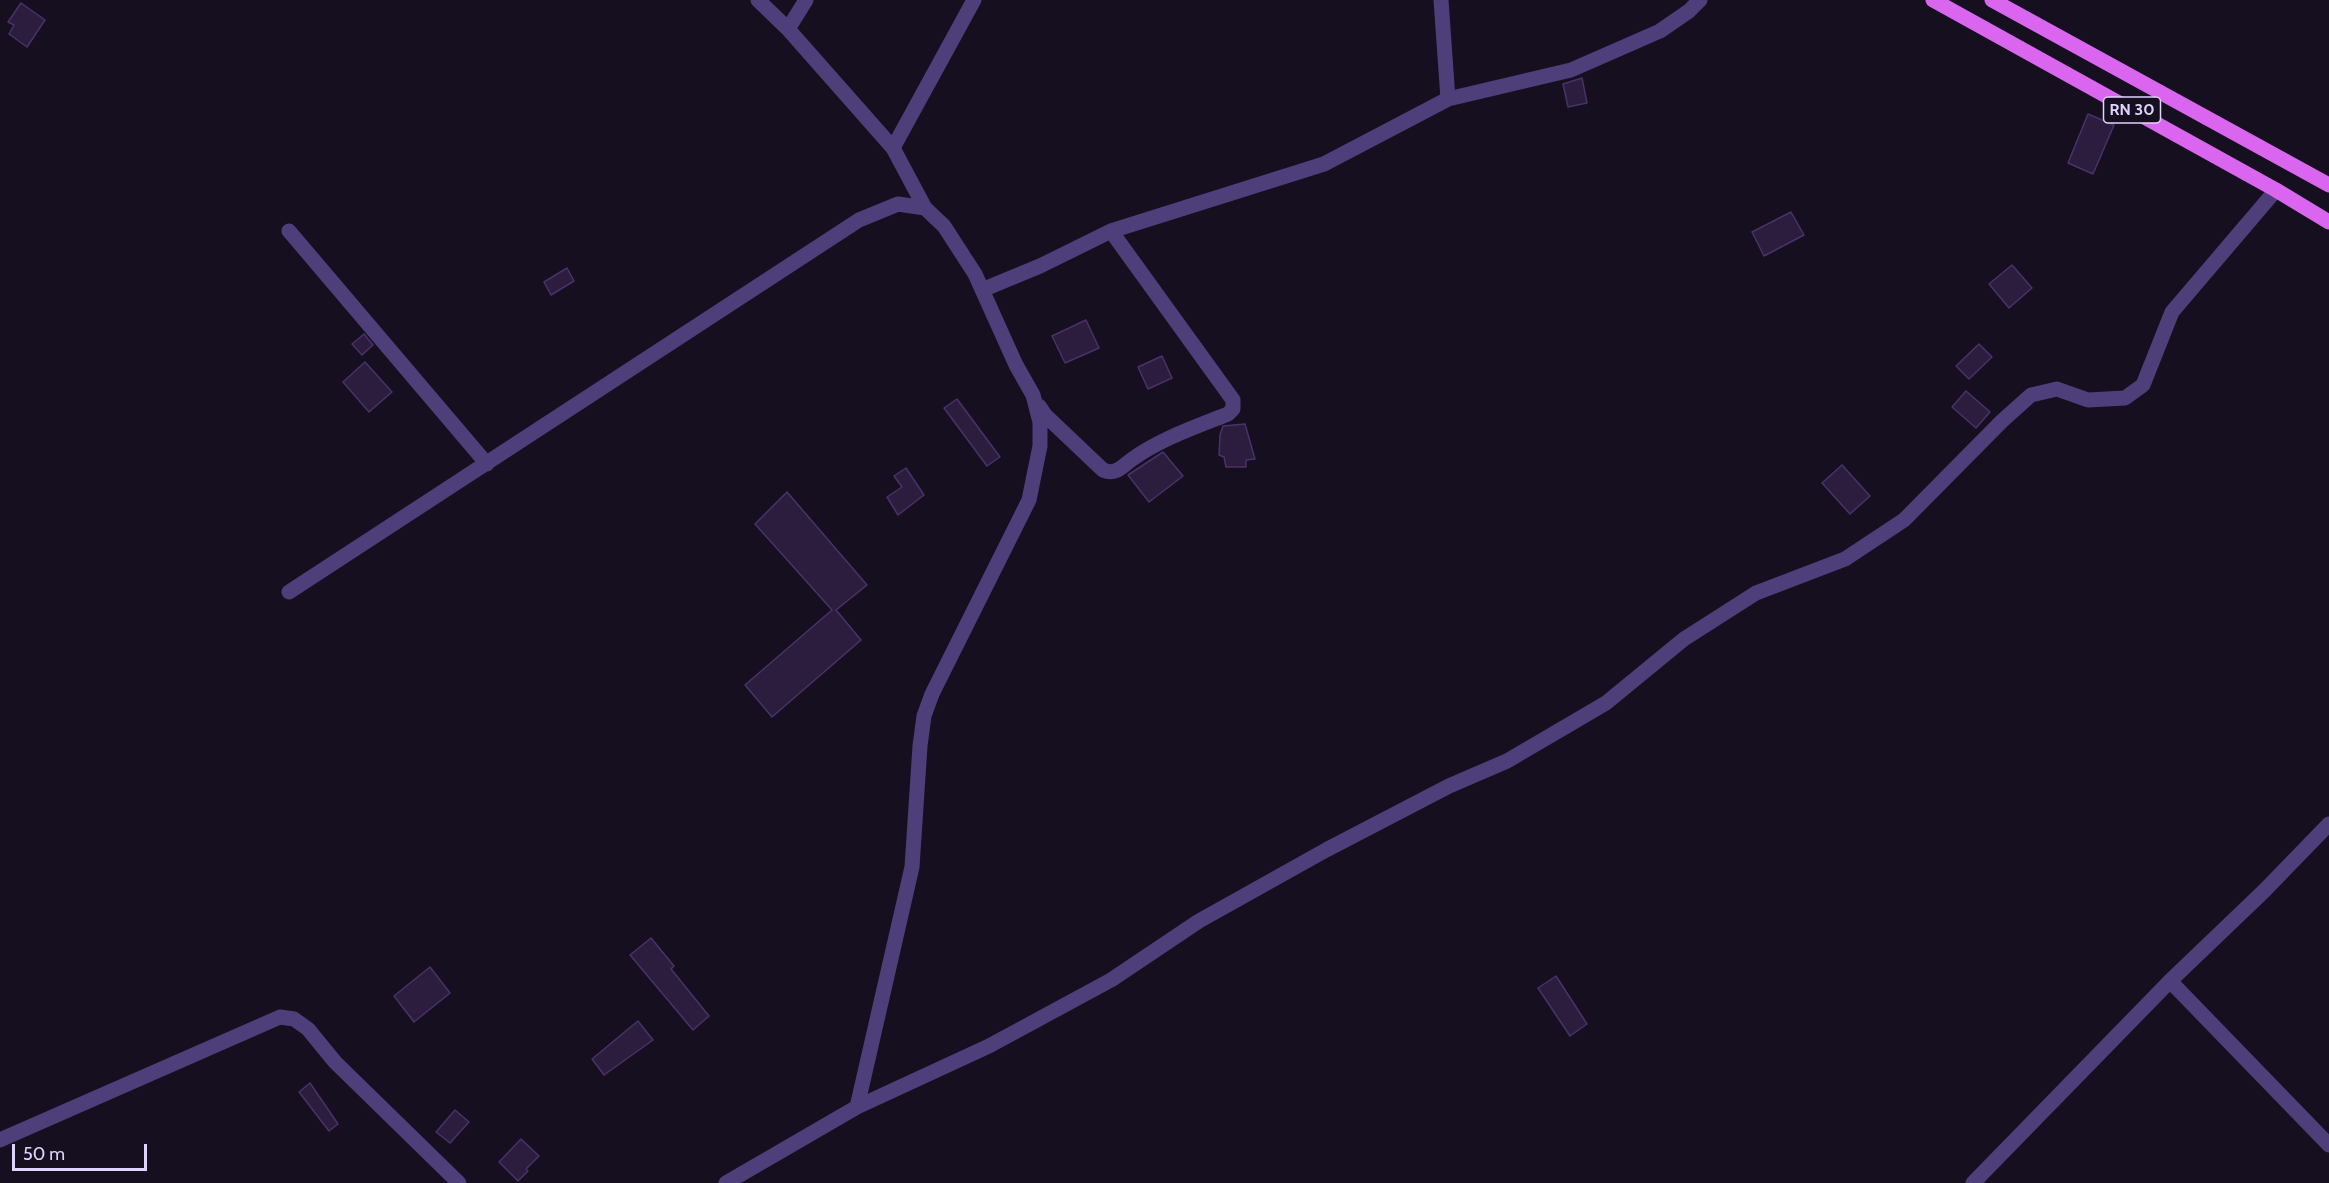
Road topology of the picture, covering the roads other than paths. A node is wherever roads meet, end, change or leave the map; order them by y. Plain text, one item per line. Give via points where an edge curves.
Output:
1 (758, 0) edge
2 (806, 0) edge
3 (974, 0) edge
4 (1441, 0) edge
5 (1700, 0) edge
6 (1933, 0) edge
7 (1992, 0) edge
8 (788, 29) junction
9 (1448, 99) junction
10 (893, 148) junction
11 (2329, 185) edge
12 (2276, 190) junction
13 (925, 208) junction
14 (2329, 222) edge
15 (289, 231) dead end
16 (1111, 231) junction
17 (982, 290) junction
18 (1033, 395) junction
19 (487, 464) junction
20 (289, 592) dead end
21 (2329, 824) edge
22 (2170, 981) junction
23 (857, 1107) junction
24 (0, 1140) edge
25 (2329, 1144) edge
26 (459, 1183) edge
27 (726, 1183) edge
28 (1973, 1183) edge

1 - 8 street
2 - 8 street
3 - 10 street
4 - 9 street
5 - 9 street via 1660,31 1571,70
6 - 12 main road, RN 30 / RN 30
7 - 11 main road, RN 30
8 - 10 street
9 - 16 street via 1324,164
10 - 13 street
12 - 14 main road, RN 30 / RN 30
12 - 23 street via 2172,312 2143,385 2125,398 2088,400 2057,389 2031,395 1904,520 1845,559 1756,593 1684,639 1606,703 1507,761 1449,786 1326,850 1199,921 1112,980 988,1046
13 - 17 street via 944,226
13 - 19 street via 898,204 859,220
15 - 19 street
16 - 17 street
16 - 18 street via 1233,400 1233,409 1170,438 1110,473 1045,415
17 - 18 street
18 - 23 street via 1040,422 1040,446 1029,500 924,716 912,867
19 - 20 street
21 - 22 street
22 - 25 street
22 - 28 street
23 - 27 street
24 - 26 street via 280,1017 294,1019 308,1029 334,1062

